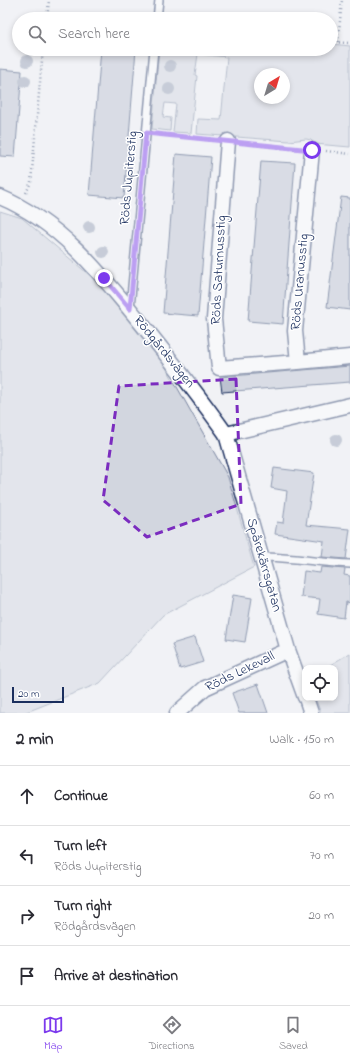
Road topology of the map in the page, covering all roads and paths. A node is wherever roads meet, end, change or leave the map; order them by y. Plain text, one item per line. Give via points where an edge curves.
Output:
1 (49, 0) edge
2 (159, 0) edge
3 (342, 0) edge
4 (48, 12) edge
5 (158, 12) edge
6 (338, 42) joint
7 (350, 43) edge
8 (43, 56) edge
9 (153, 56) edge
10 (146, 133) junction
11 (228, 141) junction
12 (312, 150) junction
13 (350, 154) edge
14 (0, 197) edge
15 (20, 205) junction
16 (130, 309) junction
17 (350, 357) edge
18 (298, 362) junction
19 (350, 405) edge
20 (226, 434) junction
21 (262, 557) junction
22 (350, 564) edge
23 (288, 650) junction
24 (302, 689) edge
25 (306, 701) edge
26 (177, 713) edge
27 (311, 713) edge

1 - 4 path
2 - 5 lane
3 - 6 path
6 - 7 path
8 - 15 path via 31,182
9 - 10 lane, Röds Jupiterstig
10 - 11 path
10 - 16 lane, Röds Jupiterstig
11 - 12 path
11 - 18 street, Röds Saturnusstig via 214,319 219,368
12 - 13 path
12 - 18 street, Röds Uranusstig via 295,331
14 - 15 street, Rödgårdsvägen
15 - 16 street, Rödgårdsvägen via 46,222 72,245
16 - 20 street, Rödgårdsvägen
17 - 18 street
19 - 20 street
20 - 21 street, Spårekärrsgatan
21 - 22 lane
21 - 23 street, Spårekärrsgatan
23 - 24 street, Spårekärrsgatan
23 - 26 street, Röds Lekevall via 205,688
25 - 27 street, Spårekärrsgatan

